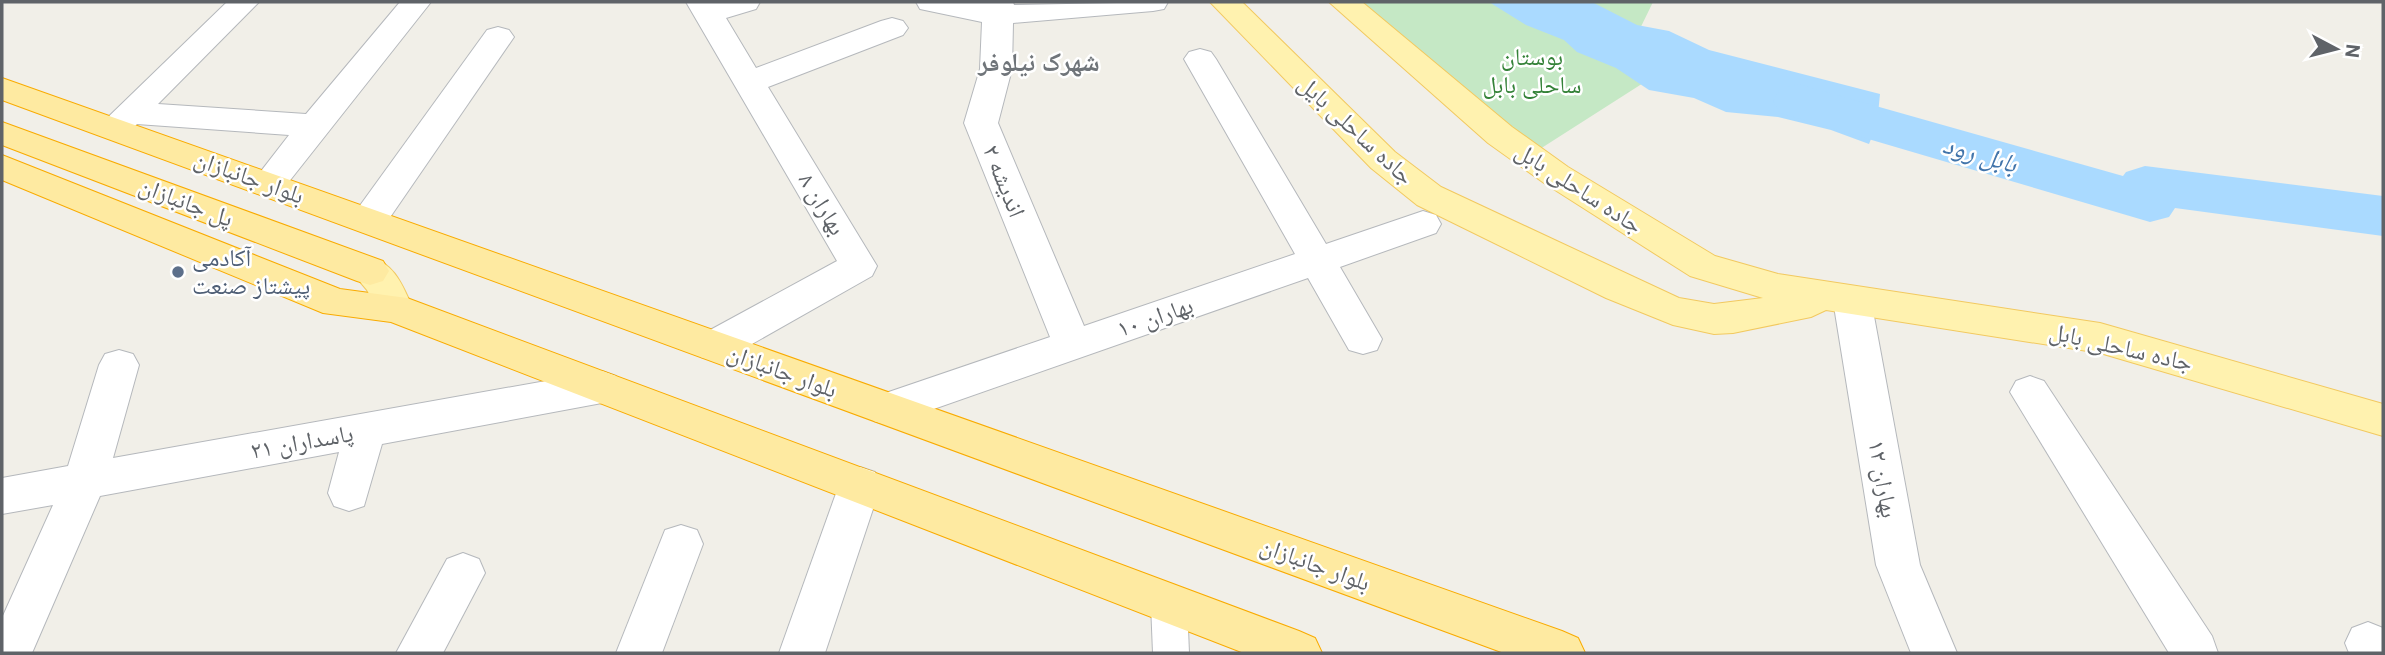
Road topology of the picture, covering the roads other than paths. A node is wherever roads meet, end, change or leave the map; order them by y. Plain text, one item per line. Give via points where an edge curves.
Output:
1 (244, 2) edge
2 (416, 2) edge
3 (745, 2) edge
4 (931, 2) edge
5 (1153, 2) edge
6 (1225, 2) edge
7 (1343, 2) edge
8 (705, 8) edge
9 (997, 8) edge
10 (892, 28) dead end
11 (498, 37) dead end
12 (1200, 59) dead end
13 (749, 82) junction
14 (2, 88) edge
15 (122, 120) junction
16 (315, 126) junction
17 (2, 133) edge
18 (2, 167) edge
19 (268, 184) junction
20 (369, 220) junction
21 (1423, 224) dead end
22 (1318, 261) junction
23 (370, 271) joint
24 (1619, 288) joint
25 (1852, 299) junction
26 (394, 307) junction
27 (1363, 339) dead end
28 (1073, 345) junction
29 (715, 346) junction
30 (119, 365) dead end
31 (602, 387) junction
32 (2030, 392) dead end
33 (888, 409) junction
34 (2383, 420) edge
35 (365, 430) junction
36 (85, 481) junction
37 (860, 485) junction
38 (349, 493) dead end
39 (2, 496) edge
40 (681, 544) dead end
41 (463, 573) dead end
42 (1169, 604) junction
43 (2194, 652) edge
44 (9, 653) edge
45 (419, 653) edge
46 (639, 653) edge
47 (802, 653) edge
48 (1171, 653) edge
49 (1299, 653) edge
50 (1562, 653) edge
51 (1934, 653) edge

1 - 15 street
2 - 16 street
3 - 8 street
4 - 9 street via 962,12
5 - 9 street
6 - 24 main road, جاده ساحلی بایل via 1407,181
7 - 25 main road, جاده ساحلی بابل via 1500,135 1678,253 1725,275
8 - 13 street, بهاران ۸
9 - 28 street, اندیشه ۲ via 996,69 981,123
10 - 13 street
11 - 20 street
12 - 22 street
13 - 29 street, بهاران ۸ via 859,266
14 - 15 highway, بلوار جانبازان
15 - 16 street
15 - 19 highway, بلوار جانبازان
16 - 19 street
17 - 23 highway, پل جانبازان
18 - 26 highway via 336,303
19 - 20 highway, بلوار جانبازان
20 - 29 highway, بلوار جانبازان
21 - 22 street, بهاران ۱۰
22 - 27 street
22 - 28 street, بهاران ۱۰
23 - 26 main road via 382,282
24 - 25 main road, جاده ساحلی بابل via 1673,311 1714,319
25 - 34 main road, جاده ساحلی بابل via 2100,338
25 - 51 street, بهاران ۱۲ via 1898,565
26 - 31 highway
28 - 33 street, بهاران ۱۰
29 - 33 highway, بلوار جانبازان
30 - 36 street
31 - 35 street, پاسداران ۲۱
31 - 37 highway
32 - 43 street
33 - 50 highway, بلوار جانبازان
35 - 36 street, پاسداران ۲۱
35 - 38 street
36 - 39 street, پاسداران ۲۱
36 - 44 street
37 - 42 highway
37 - 47 street
40 - 46 street
41 - 45 street
42 - 48 street
42 - 49 highway

